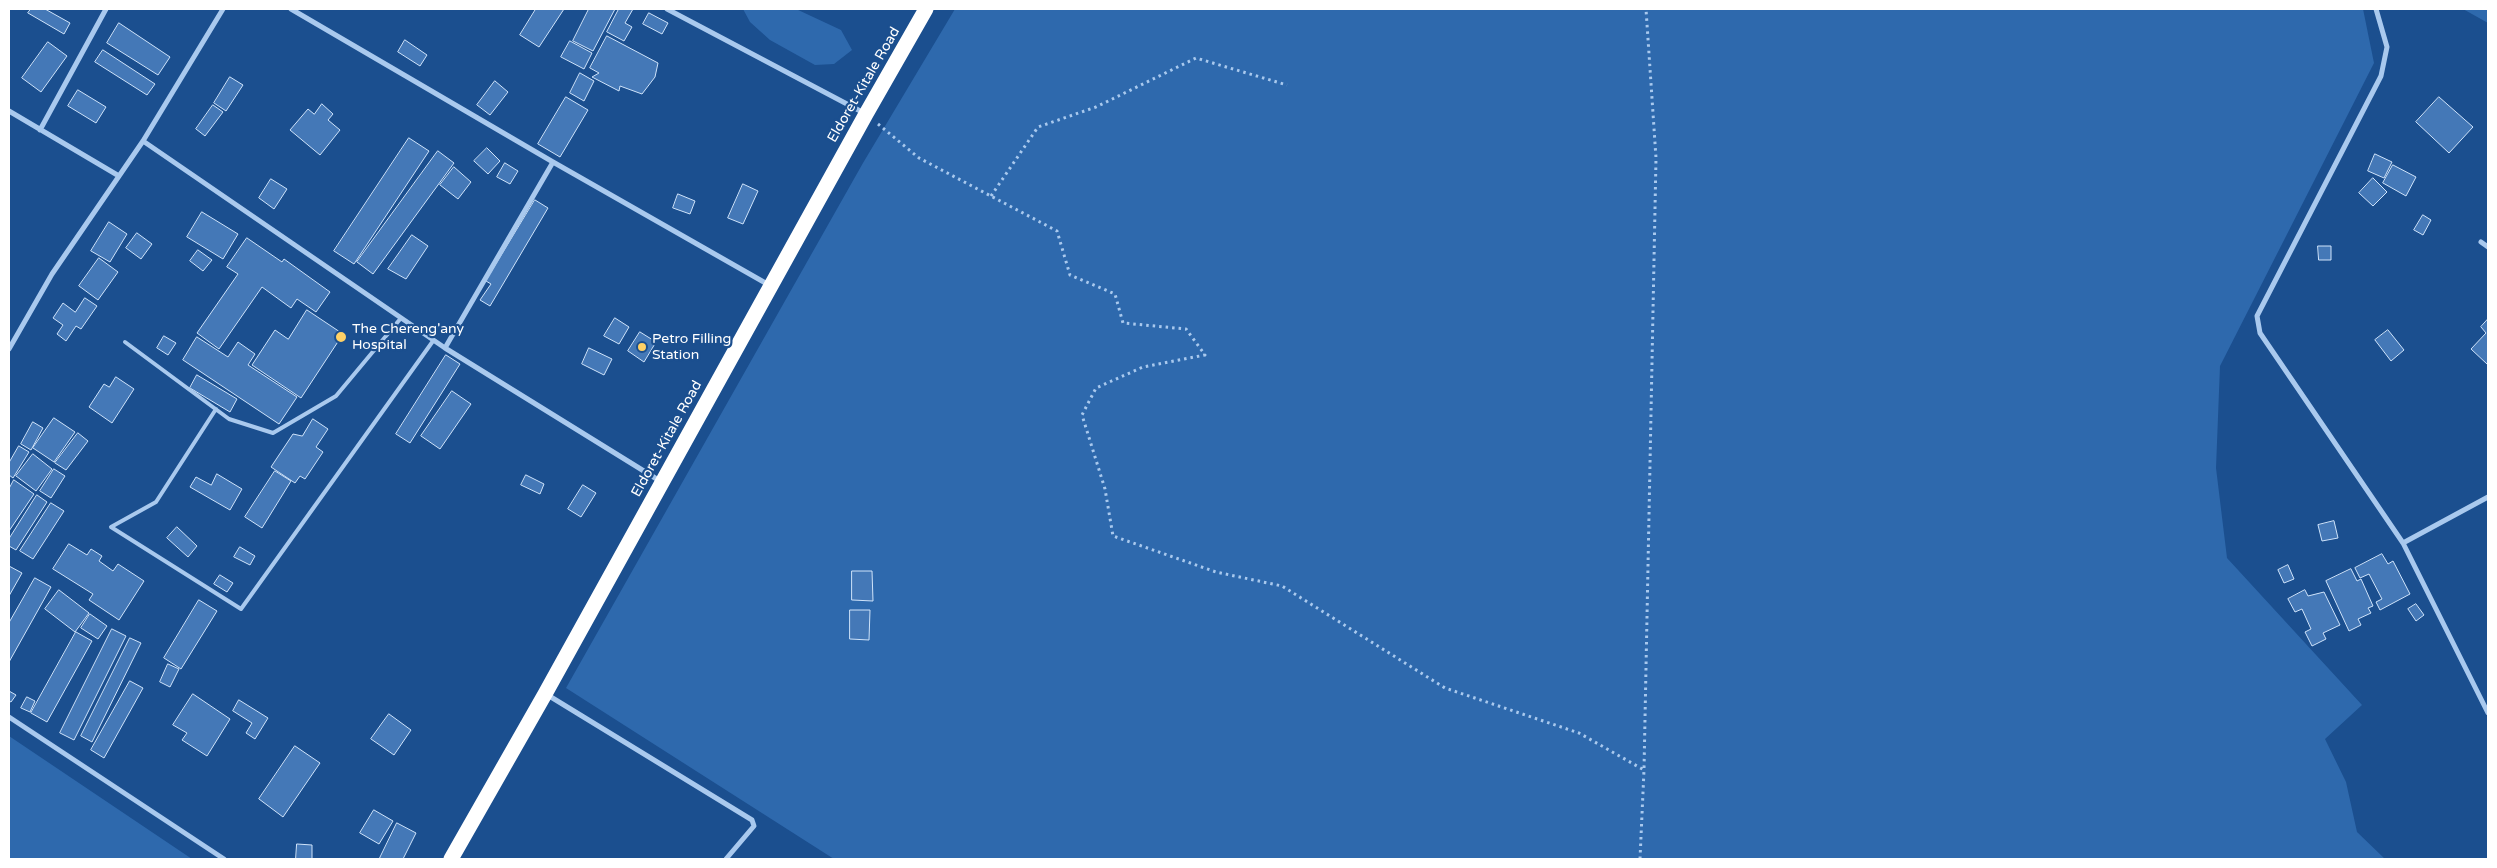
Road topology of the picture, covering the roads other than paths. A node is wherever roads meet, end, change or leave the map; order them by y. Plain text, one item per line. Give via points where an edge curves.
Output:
1 (106, 9) edge
2 (222, 9) edge
3 (291, 9) edge
4 (667, 9) edge
5 (926, 9) edge
6 (2376, 9) edge
7 (9, 111) edge
8 (866, 114) junction
9 (40, 130) junction
10 (143, 141) junction
11 (553, 162) junction
12 (119, 176) junction
13 (2480, 242) dead end
14 (2488, 246) edge
15 (771, 286) junction
16 (401, 318) junction
17 (433, 340) junction
18 (126, 342) dead end
19 (9, 348) edge
20 (444, 348) junction
21 (216, 409) junction
22 (662, 482) junction
23 (2488, 497) edge
24 (2403, 543) junction
25 (545, 694) junction
26 (2488, 714) edge
27 (9, 717) edge
28 (224, 859) edge
29 (451, 859) edge
30 (726, 859) edge

1 - 9 street
2 - 10 street
3 - 11 street
4 - 8 street
5 - 8 highway, Eldoret-Kitale Road
6 - 24 street via 2387,47 2381,76 2257,316 2257,324
7 - 9 street
8 - 15 highway, Eldoret-Kitale Road
9 - 12 street
10 - 12 street
10 - 16 street
11 - 15 street
11 - 20 street
12 - 19 street via 52,274
13 - 14 street
15 - 22 highway, Eldoret-Kitale Road
16 - 17 street
16 - 21 lane via 336,396 273,433 229,419
17 - 20 street
17 - 21 lane via 241,610 111,526 156,502
18 - 21 lane
20 - 22 street
22 - 25 highway, Eldoret-Kitale Road
23 - 24 street
24 - 26 street
25 - 29 highway, Eldoret-Kitale Road
25 - 30 street via 752,820 754,826
27 - 28 street

